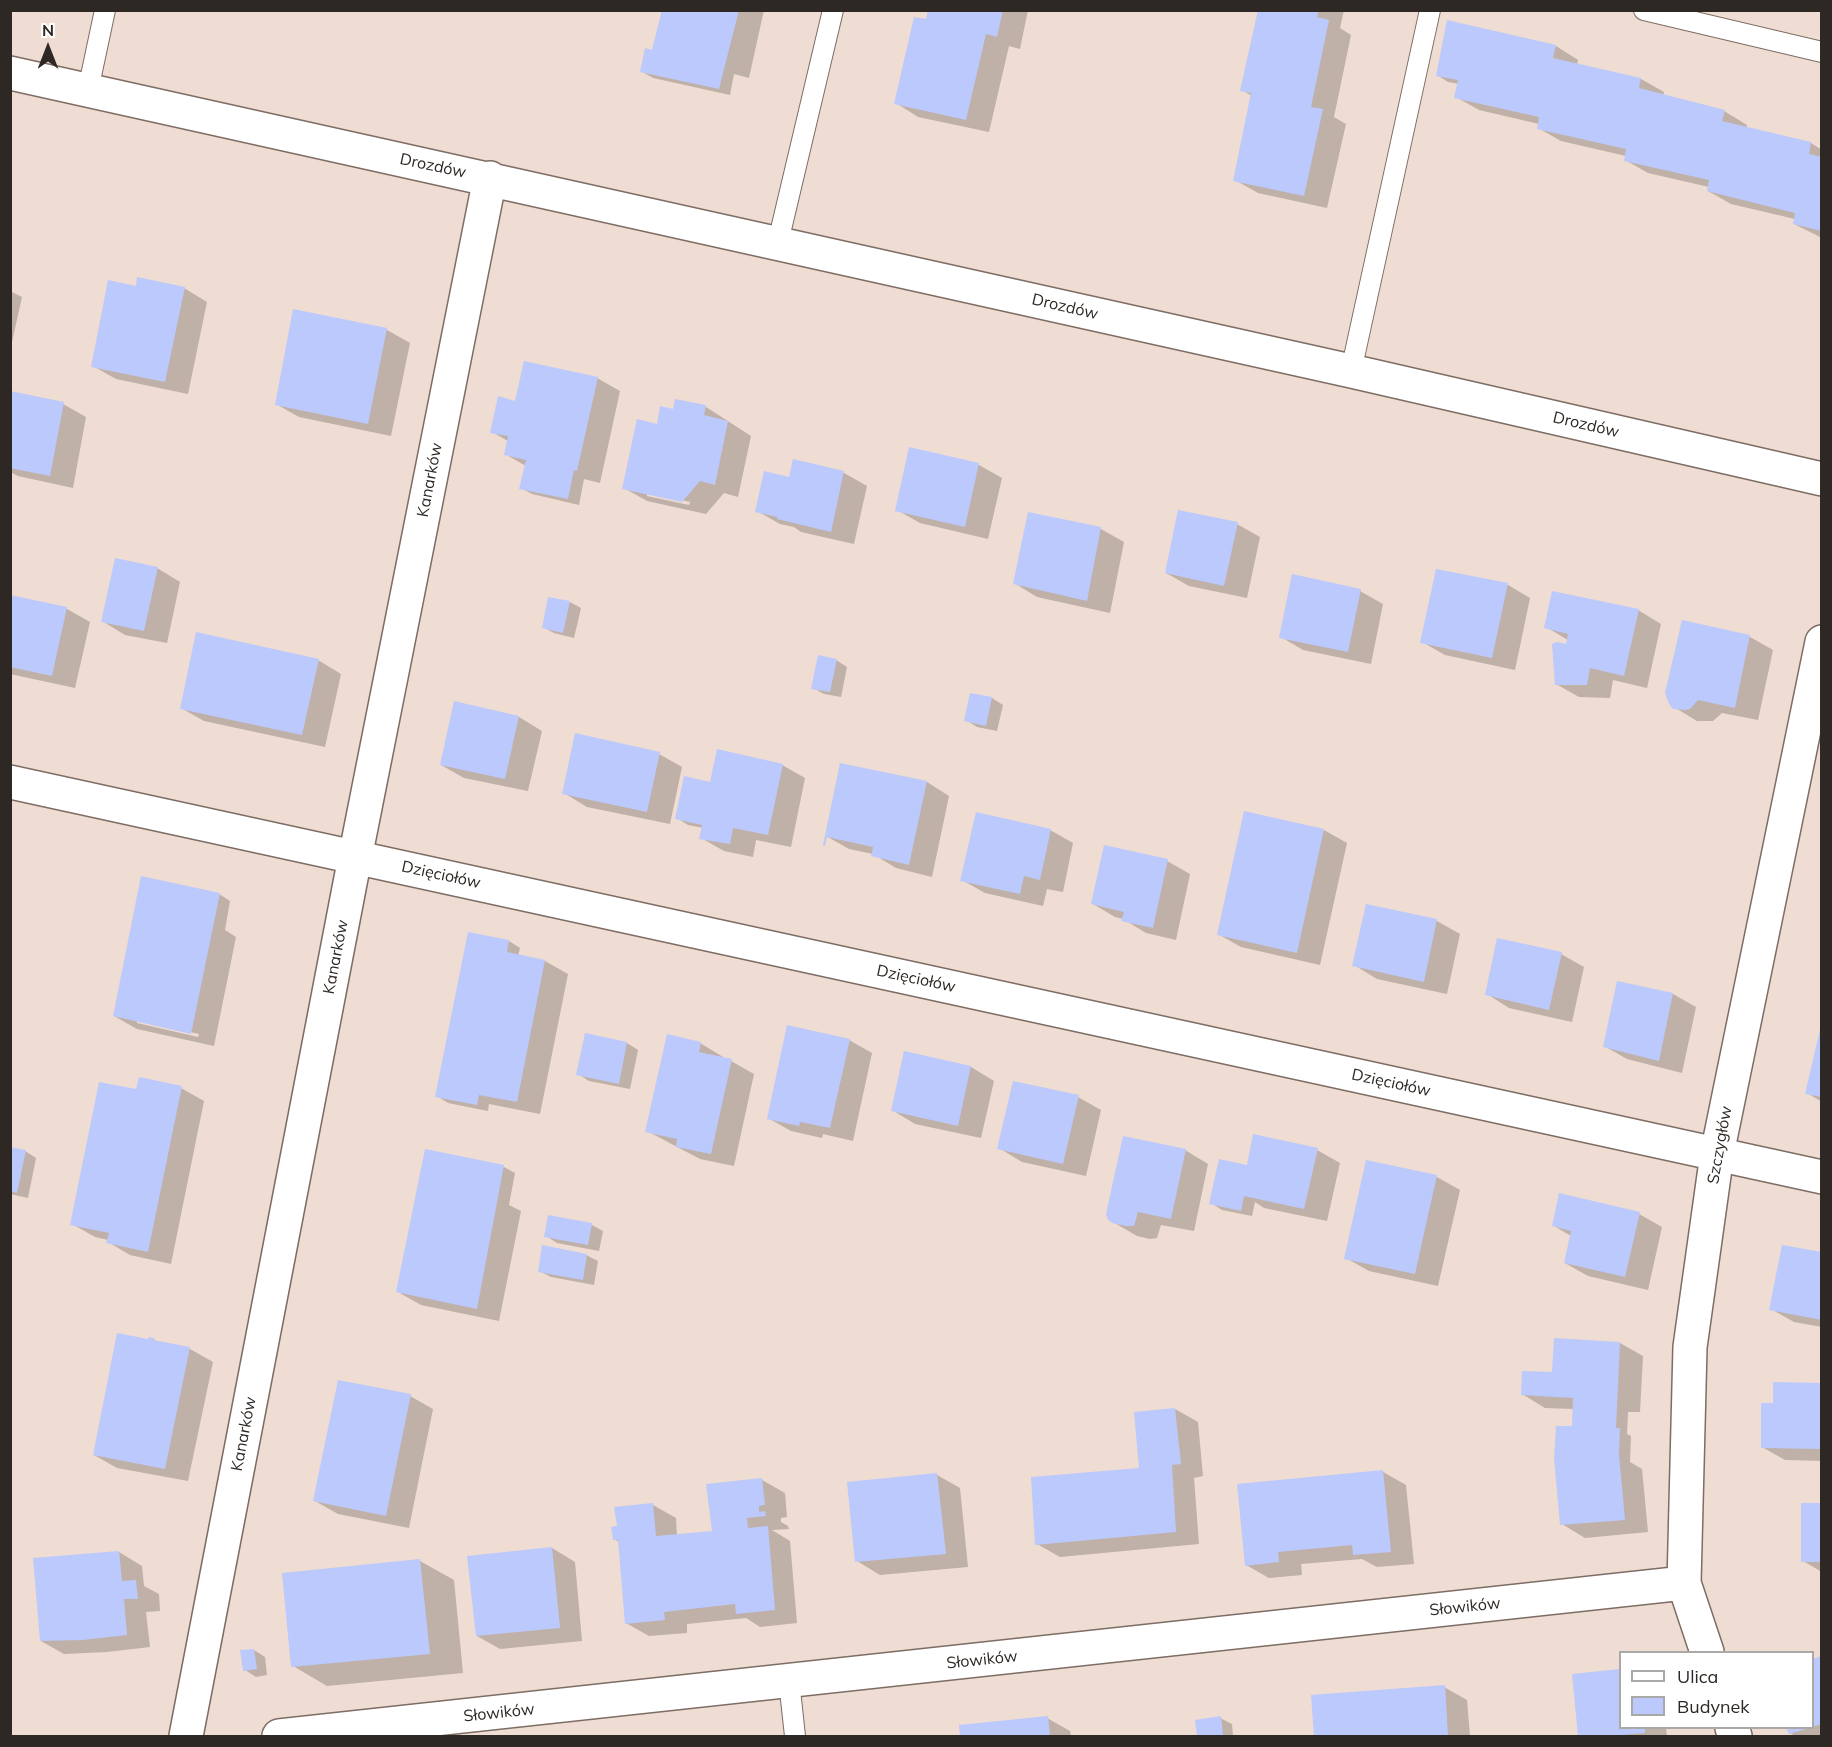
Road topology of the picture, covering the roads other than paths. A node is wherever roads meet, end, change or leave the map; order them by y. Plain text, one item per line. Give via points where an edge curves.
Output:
1 (105, 10) edge
2 (833, 10) edge
3 (1430, 10) edge
4 (1644, 10) edge
5 (1821, 52) edge
6 (10, 73) edge
7 (88, 90) junction
8 (490, 178) junction
9 (778, 242) junction
10 (1351, 371) junction
11 (1821, 479) edge
12 (1821, 642) edge
13 (10, 782) edge
14 (356, 857) junction
15 (1717, 1154) junction
16 (1821, 1177) edge
17 (1684, 1583) junction
18 (1706, 1651) edge
19 (789, 1681) junction
20 (186, 1737) edge
21 (279, 1737) edge
22 (795, 1737) edge

1 - 7 lane
2 - 9 lane
3 - 10 lane
4 - 5 lane
6 - 7 street, Drozdów
7 - 8 street, Drozdów
8 - 9 street, Drozdów
8 - 14 street, Kanarków
9 - 10 street, Drozdów
10 - 11 street, Drozdów
12 - 15 street, Szczygłów
13 - 14 street, Dzięciołów
14 - 15 street, Dzięciołów
14 - 20 street, Kanarków
15 - 16 street, Dzięciołów
15 - 17 street, Szczygłów via 1690,1347
17 - 18 street, Szczygłów
17 - 19 street, Słowików
19 - 21 street, Słowików
19 - 22 lane

